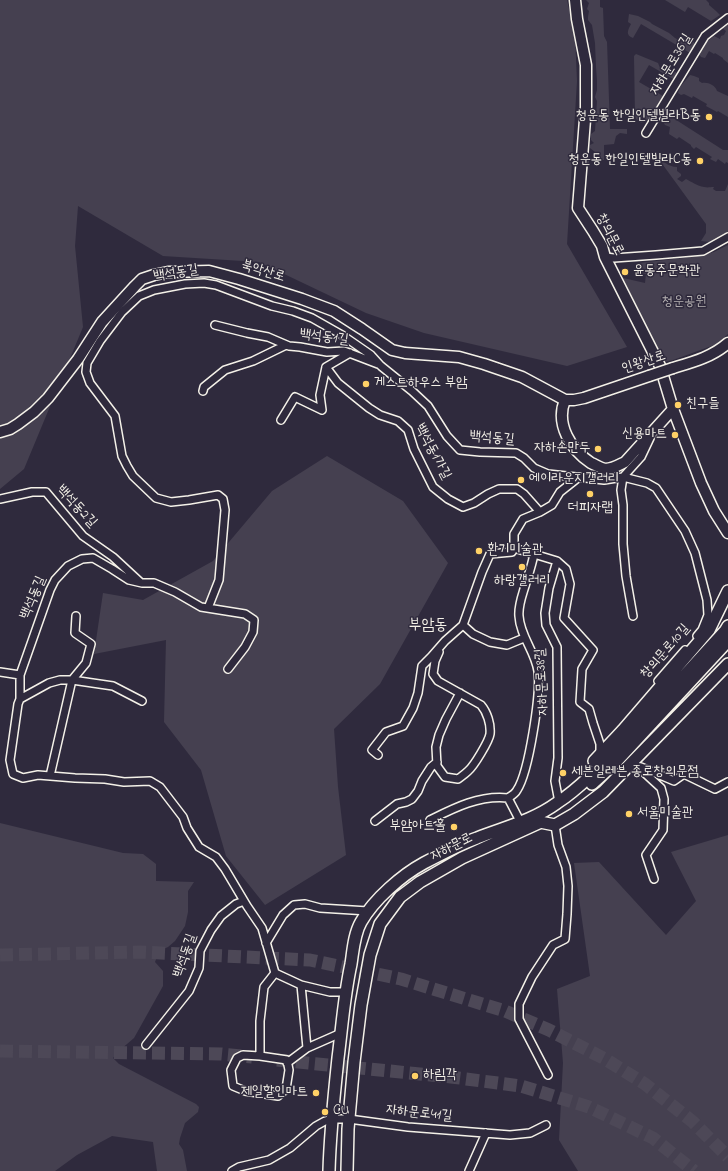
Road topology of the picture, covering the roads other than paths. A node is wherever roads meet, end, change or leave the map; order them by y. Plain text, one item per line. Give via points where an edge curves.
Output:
1 (576, 0) edge
2 (728, 18) edge
3 (646, 133) dead end
4 (728, 237) edge
5 (605, 257) junction
6 (215, 325) dead end
7 (728, 343) edge
8 (286, 345) junction
9 (350, 353) junction
10 (381, 366) junction
11 (326, 367) junction
12 (203, 391) dead end
13 (565, 400) junction
14 (673, 409) junction
15 (281, 420) dead end
16 (0, 432) edge
17 (651, 434) junction
18 (579, 477) junction
19 (623, 477) junction
20 (0, 498) edge
21 (540, 512) junction
22 (728, 533) edge
23 (514, 548) junction
24 (534, 554) junction
25 (557, 561) junction
26 (142, 583) junction
27 (728, 591) edge
28 (208, 608) junction
29 (76, 616) dead end
30 (633, 616) dead end
31 (463, 625) junction
32 (728, 626) edge
33 (524, 638) junction
34 (445, 641) junction
35 (728, 641) edge
36 (728, 664) edge
37 (228, 669) dead end
38 (0, 672) edge
39 (20, 675) junction
40 (72, 680) junction
41 (460, 693) junction
42 (20, 699) junction
43 (142, 700) dead end
44 (603, 751) junction
45 (378, 755) dead end
46 (437, 762) junction
47 (634, 764) junction
48 (50, 776) junction
49 (728, 782) edge
50 (574, 791) junction
51 (508, 798) junction
52 (559, 802) junction
53 (430, 820) dead end
54 (375, 821) dead end
55 (540, 822) junction
56 (521, 823) junction
57 (555, 825) junction
58 (654, 879) dead end
59 (244, 900) junction
60 (368, 911) junction
61 (266, 943) junction
62 (275, 974) junction
63 (301, 986) junction
64 (345, 992) junction
65 (341, 1032) junction
66 (146, 1046) dead end
67 (307, 1048) junction
68 (260, 1056) junction
69 (287, 1063) junction
70 (548, 1075) dead end
71 (332, 1119) junction
72 (349, 1119) junction
73 (546, 1125) dead end
74 (486, 1133) junction
75 (232, 1171) edge
76 (329, 1171) edge
77 (347, 1171) edge
78 (469, 1171) edge

1 - 5 street, 창의문로 via 586,65 586,107 578,208 602,246
2 - 3 street, 자하문로36길 via 705,36
4 - 5 street via 703,251
5 - 14 street, 창의문로 via 660,366
6 - 8 street, 백석동1길 via 268,337
7 - 13 street, 인왕산로, bridge via 705,358 584,398
8 - 9 street, 백석동1길
8 - 12 street, 백석동1길 via 253,361 225,370 204,387
9 - 10 street, 백석동1길
9 - 11 street
10 - 18 street, 백석동길 via 428,406 447,436 460,450 516,453 534,468 548,474
10 - 28 street, 백석동길 via 371,355 312,318 204,283 154,290 139,296 122,312 100,341 87,363 86,372 90,383 115,416 122,456 133,476 156,498 171,502 218,495 223,499 225,510 219,580
11 - 15 street via 320,395 322,410 295,397
11 - 21 street, 백석동1가길 via 338,383 369,408 398,421 408,430 414,449 433,487 448,499 463,507 499,489 517,489
13 - 16 street, 북악산로 via 538,384 484,364 459,357 392,350 334,311 302,299 209,272 168,272 142,279 102,322 48,398 18,424
13 - 17 street via 562,415 568,439 580,455 599,468 617,467 625,462
14 - 17 street
14 - 22 street, 창의문로 via 701,483
17 - 19 street via 642,458
18 - 19 street, 백석동길 via 604,480
18 - 21 street via 560,492 552,505
19 - 30 street via 623,544
19 - 44 street, 창의문로10길 via 656,488 685,531 695,553 707,600 708,615 702,630 618,729
20 - 26 street, 백석동2길 via 46,492 83,536 113,557
21 - 23 street via 523,519 514,534
23 - 24 street
23 - 31 street via 512,552 490,554
24 - 25 street
24 - 33 street via 519,604 520,628
25 - 44 street via 566,569 570,584 564,618 593,650 582,669 580,702 589,708
25 - 52 street, 자하문로38길 via 544,613 546,625 557,648 558,758 555,781
26 - 28 street, 백석동길 via 154,584
26 - 39 street, 백석동길 via 129,580 92,558 82,559 68,566 50,590
27 - 44 main road via 709,630
28 - 37 street, 백석동길 via 245,614 254,620 253,632 246,647
29 - 40 street via 75,633 91,644 86,664
31 - 33 street via 473,634 490,642 507,645
31 - 34 street
32 - 50 main road, 자하문로 via 652,711
33 - 51 street via 531,649 538,670 539,687 524,773 516,792
34 - 41 street via 435,661 433,674 438,681
34 - 45 street via 422,666 418,693 403,726 386,732 372,750
35 - 55 main road, 자하문로 via 614,764 571,802
36 - 47 main road
38 - 39 street
39 - 42 street, 백석동길
40 - 42 street via 49,683
40 - 43 street via 113,686
40 - 48 street
41 - 46 street via 439,735 436,747
41 - 46 street via 481,705 486,711 490,734 470,770 458,779 445,777
42 - 48 street, 백석동길 via 10,760 13,774 23,778 38,774
44 - 50 main road via 579,778
46 - 54 street via 431,767 412,799 397,804
47 - 49 street via 674,780 684,774 715,789
47 - 57 main road via 603,792
47 - 58 street via 661,788 664,799 662,830 646,855
48 - 59 street, 백석동길 via 124,782 150,781 160,787 183,817 199,847 216,857
50 - 52 main road, 자하문로
51 - 53 street via 472,801 456,806
51 - 56 street
52 - 56 main road, 자하문로
55 - 57 main road
55 - 72 main road, 자하문로 via 462,858 420,882 400,897 380,924 370,955 361,1004
56 - 60 main road, 자하문로 via 476,838 423,864 389,889
57 - 70 street via 558,845 566,867 568,886 565,939 553,945 532,977 520,1004 519,1019
59 - 61 street, 백석동길 via 262,928
59 - 66 street, 백석동길 via 221,916 211,930 200,951 199,968 189,991
60 - 61 street via 294,905 283,915
60 - 64 main road, 자하문로 via 360,924 356,938
61 - 62 street, 백석동길
62 - 63 street
62 - 68 street via 264,987 260,1021
63 - 64 street via 330,992
63 - 67 street
64 - 65 main road, 자하문로
65 - 67 street
65 - 71 main road, 자하문로
67 - 69 street
68 - 69 street via 287,1060
68 - 69 street via 243,1055 237,1058 231,1070 232,1086 245,1091 278,1096 286,1089
71 - 72 street, 자하문로41길
71 - 75 street via 316,1126 290,1148 269,1160
71 - 76 main road, 자하문로
72 - 74 street, 자하문로41길
72 - 77 main road, 자하문로
73 - 74 street, 자하문로41길 via 530,1133
74 - 78 street

